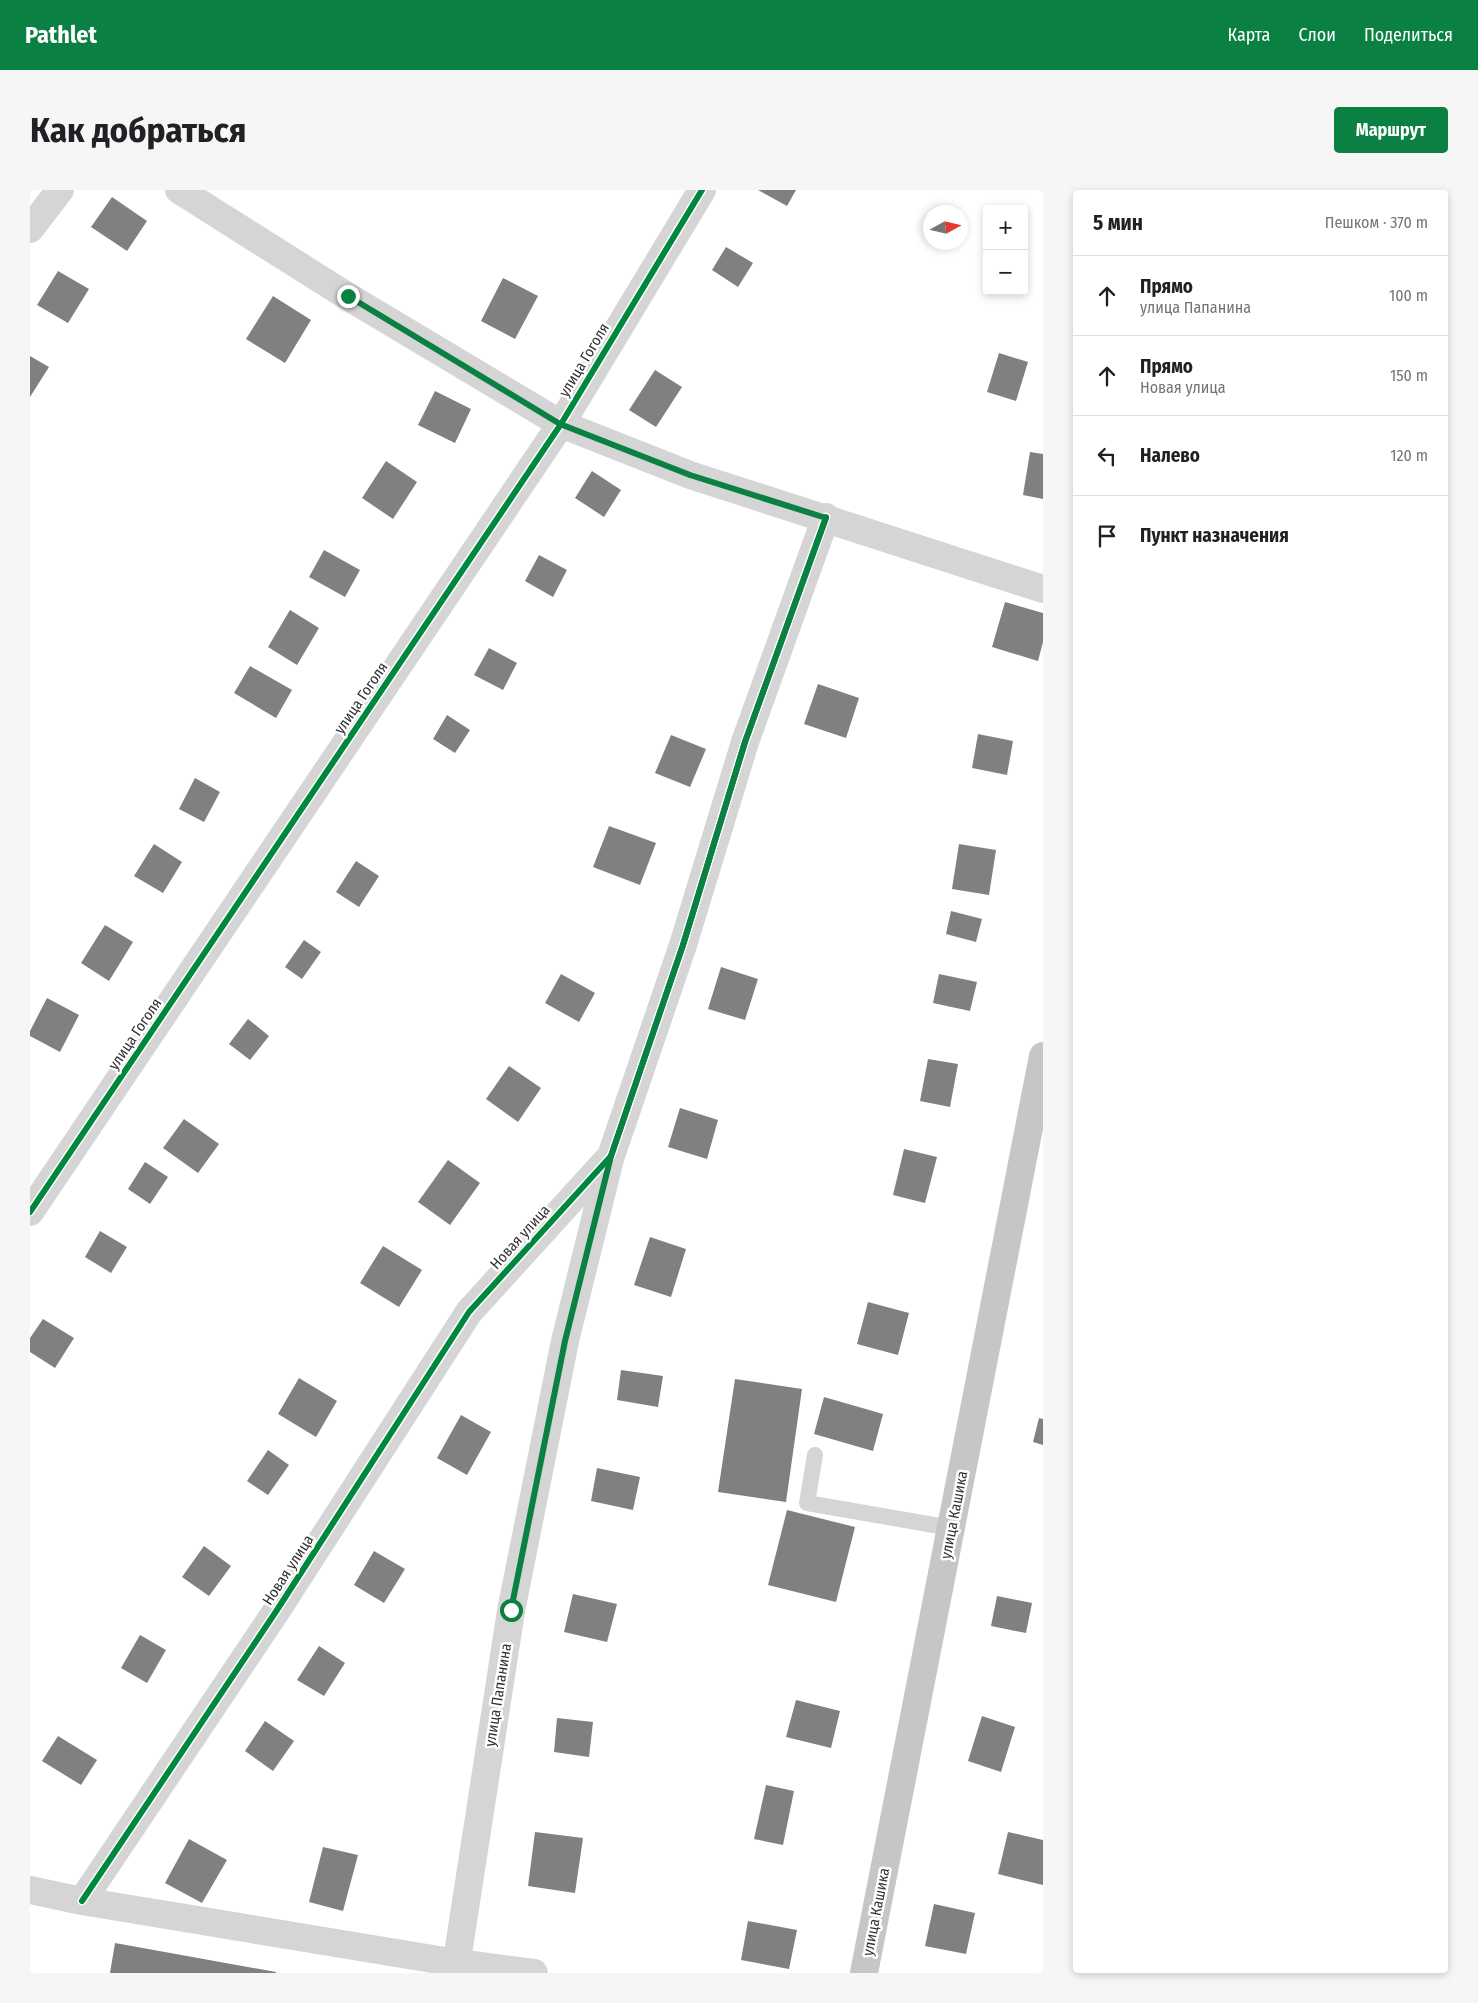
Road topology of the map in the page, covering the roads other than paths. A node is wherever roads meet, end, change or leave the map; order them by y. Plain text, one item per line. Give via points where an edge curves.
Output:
1 (179, 190) edge
2 (702, 190) edge
3 (56, 191) edge
4 (30, 229) edge
5 (560, 424) junction
6 (826, 518) junction
7 (1043, 589) edge
8 (1043, 1056) edge
9 (611, 1156) junction
10 (30, 1212) edge
11 (815, 1455) dead end
12 (951, 1528) junction
13 (30, 1890) edge
14 (82, 1902) junction
15 (456, 1968) edge
16 (534, 1973) edge
17 (864, 1973) edge

1 - 5 street
2 - 5 street, улица Гоголя
3 - 4 street
5 - 6 street via 690,475
5 - 10 street, улица Гоголя
6 - 7 street
6 - 9 street, Новая улица via 745,742 683,945
8 - 12 highway, улица Кашика
9 - 14 street, Новая улица via 469,1312 277,1610
9 - 15 street, улица Папанина via 565,1341 511,1610
11 - 12 lane via 807,1502
12 - 17 highway, улица Кашика
13 - 14 street
14 - 15 street
15 - 16 street

